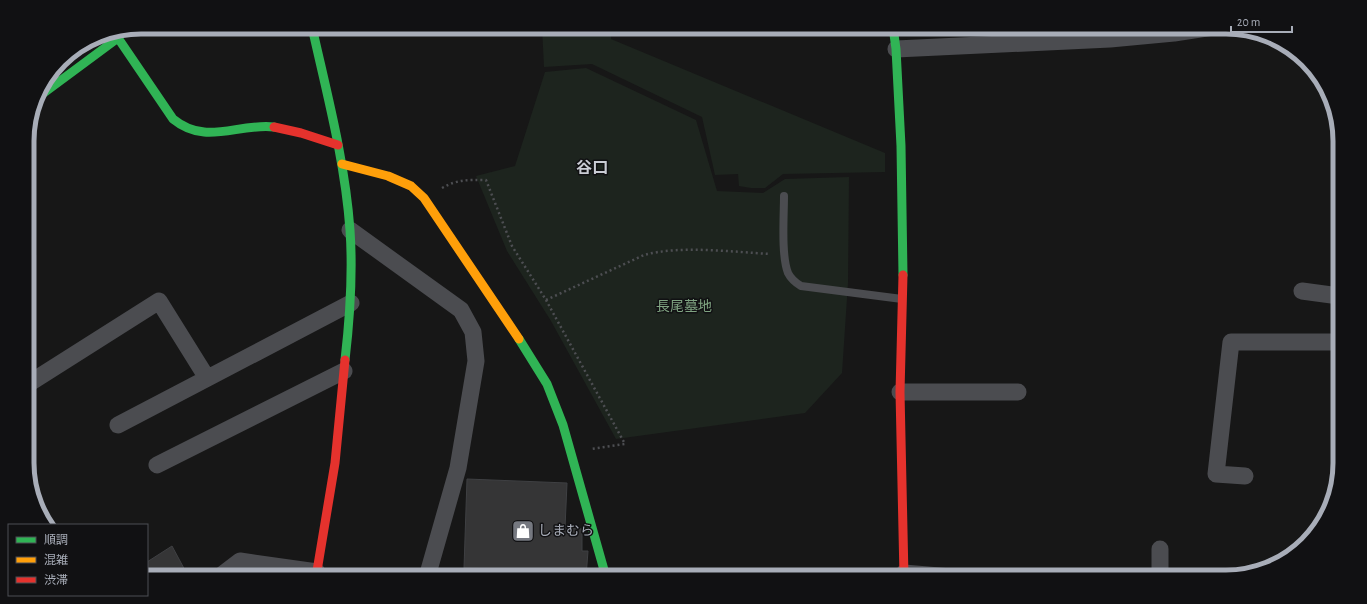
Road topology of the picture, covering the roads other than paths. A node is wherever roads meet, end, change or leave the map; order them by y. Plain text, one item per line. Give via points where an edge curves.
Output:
1 (314, 34) edge
2 (894, 34) edge
3 (1174, 34) edge
4 (117, 37) edge
5 (112, 38) edge
6 (896, 49) junction
7 (47, 90) edge
8 (338, 145) junction
9 (342, 164) junction
10 (784, 196) dead end
11 (350, 230) junction
12 (1302, 291) dead end
13 (1333, 295) edge
14 (903, 299) junction
15 (351, 303) junction
16 (1333, 342) edge
17 (344, 371) junction
18 (207, 378) junction
19 (34, 380) edge
20 (900, 392) junction
21 (1018, 392) dead end
22 (118, 425) dead end
23 (157, 465) dead end
24 (1246, 476) dead end
25 (1160, 549) dead end
26 (228, 570) edge
27 (293, 570) edge
28 (318, 570) edge
29 (429, 570) edge
30 (604, 570) edge
31 (904, 570) edge
32 (1160, 570) edge

1 - 8 street
2 - 6 street
3 - 6 street
4 - 8 street via 173,120 183,127 197,132 217,132 265,126 289,130
5 - 7 street
6 - 14 street
8 - 9 street
9 - 11 street
9 - 30 street via 388,176 411,186 424,198 518,336 547,384 563,425
10 - 14 lane via 785,254 789,274 794,281 802,286
11 - 15 street
11 - 29 street via 461,310 472,332 476,361 458,468
12 - 13 street
14 - 20 street
15 - 17 street
15 - 18 street
16 - 24 street via 1231,342 1216,474
17 - 23 street
17 - 28 street via 335,463
18 - 19 street via 159,302
18 - 22 street
20 - 21 street
20 - 31 street
25 - 32 street
26 - 27 street via 240,561

